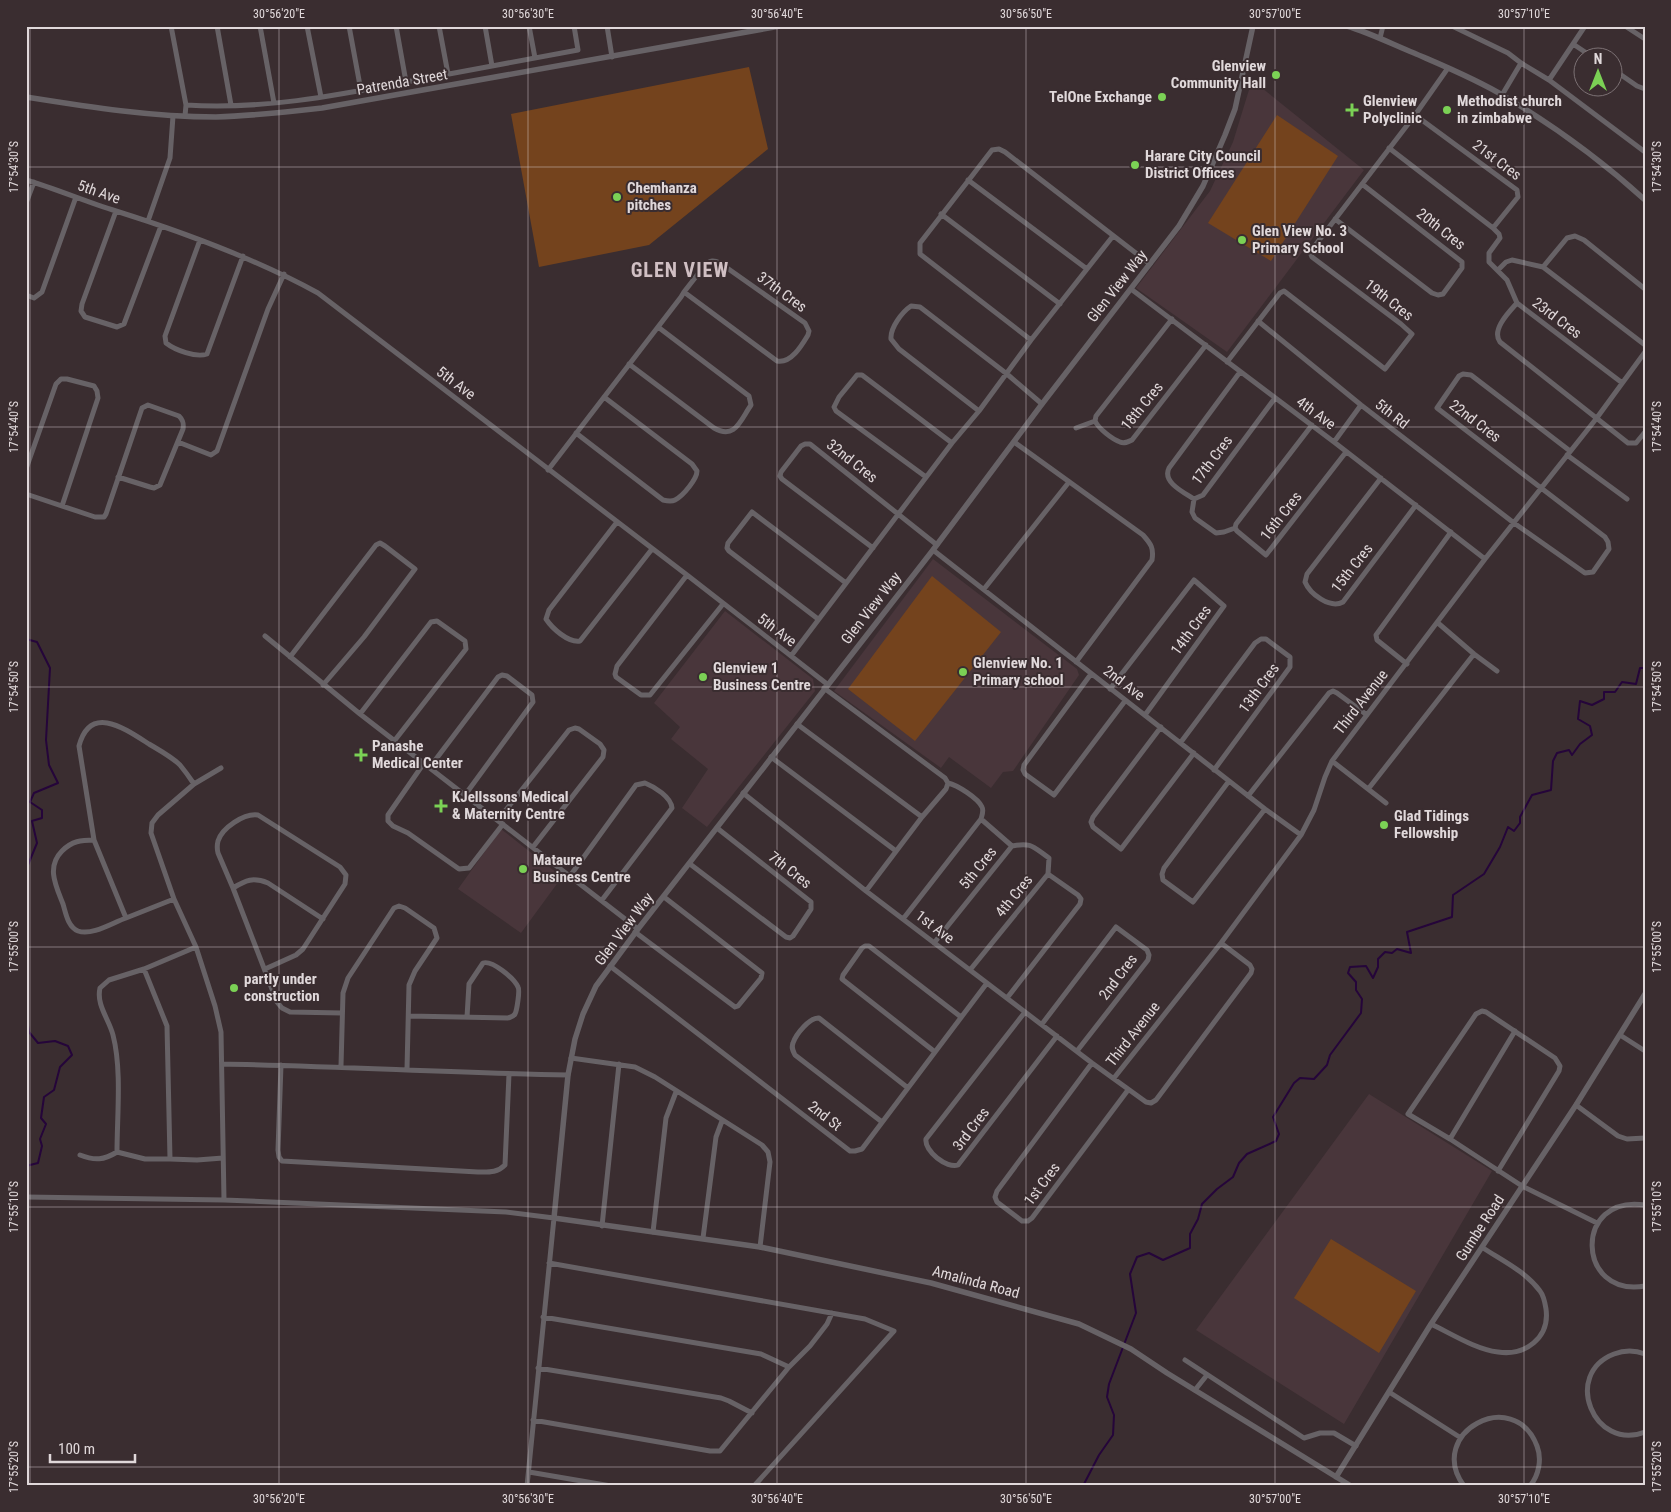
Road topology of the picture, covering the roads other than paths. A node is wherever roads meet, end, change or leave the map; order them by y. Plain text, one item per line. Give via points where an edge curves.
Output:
1 (172, 26) edge
2 (217, 26) edge
3 (260, 26) edge
4 (307, 26) edge
5 (350, 26) edge
6 (396, 26) edge
7 (439, 26) edge
8 (485, 26) edge
9 (529, 26) edge
10 (574, 26) edge
11 (607, 26) edge
12 (780, 26) edge
13 (1253, 26) edge
14 (1347, 26) edge
15 (1383, 26) edge
16 (1453, 26) edge
17 (1585, 26) edge
18 (1625, 26) edge
19 (1380, 38) junction
20 (1645, 39) edge
21 (1573, 44) junction
22 (1579, 48) edge
23 (612, 57) junction
24 (535, 58) junction
25 (1521, 63) junction
26 (492, 66) junction
27 (1448, 68) junction
28 (448, 74) junction
29 (1624, 77) edge
30 (1549, 80) junction
31 (406, 82) junction
32 (1645, 89) edge
33 (361, 91) junction
34 (1502, 95) junction
35 (26, 97) edge
36 (321, 97) junction
37 (274, 103) junction
38 (186, 104) junction
39 (232, 105) junction
40 (173, 116) junction
41 (185, 116) junction
42 (1415, 116) junction
43 (1389, 148) junction
44 (1645, 152) edge
45 (26, 180) edge
46 (968, 180) junction
47 (34, 182) junction
48 (1362, 184) junction
49 (76, 197) junction
50 (1645, 200) edge
51 (26, 203) edge
52 (116, 211) junction
53 (941, 214) junction
54 (1335, 219) junction
55 (148, 221) junction
56 (161, 226) junction
57 (1493, 228) junction
58 (1113, 236) junction
59 (200, 240) junction
60 (243, 256) junction
61 (1150, 264) junction
62 (1543, 267) junction
63 (1087, 269) junction
64 (1498, 270) junction
65 (284, 274) junction
66 (1130, 289) junction
67 (1645, 289) edge
68 (684, 292) junction
69 (26, 295) edge
70 (1517, 303) junction
71 (1060, 304) junction
72 (1172, 319) junction
73 (1258, 321) junction
74 (658, 327) junction
75 (1031, 340) junction
76 (1645, 345) edge
77 (1206, 346) junction
78 (1645, 352) edge
79 (1227, 362) junction
80 (629, 364) junction
81 (1240, 372) junction
82 (1007, 374) junction
83 (1621, 382) junction
84 (604, 397) junction
85 (1275, 398) junction
86 (1042, 404) junction
87 (1361, 405) junction
88 (979, 411) junction
89 (1596, 419) junction
90 (1095, 421) junction
91 (1312, 425) junction
92 (1076, 428) dead end
93 (1645, 432) edge
94 (576, 433) junction
95 (178, 442) junction
96 (1014, 442) junction
97 (1334, 442) junction
98 (952, 443) junction
99 (1346, 452) junction
100 (1569, 453) junction
101 (26, 469) edge
102 (548, 470) junction
103 (118, 476) junction
104 (926, 477) junction
105 (1381, 478) junction
106 (1069, 482) junction
107 (1542, 488) junction
108 (26, 494) edge
109 (1194, 499) junction
110 (1627, 499) dead end
111 (1416, 505) junction
112 (62, 506) junction
113 (899, 514) junction
114 (617, 522) junction
115 (1514, 523) junction
116 (1235, 528) junction
117 (1450, 532) junction
118 (935, 547) junction
119 (873, 548) junction
120 (652, 549) junction
121 (1485, 559) junction
122 (687, 575) junction
123 (846, 583) junction
124 (984, 589) junction
125 (723, 604) junction
126 (818, 619) junction
127 (1438, 623) junction
128 (265, 636) dead end
129 (1474, 654) junction
130 (791, 656) junction
131 (290, 657) junction
132 (1076, 662) junction
133 (1406, 664) junction
134 (1497, 671) dead end
135 (1091, 674) junction
136 (323, 685) junction
137 (825, 686) junction
138 (1110, 689) junction
139 (1125, 701) junction
140 (360, 714) junction
141 (1145, 715) junction
142 (1366, 715) junction
143 (797, 724) junction
144 (1161, 727) junction
145 (395, 740) junction
146 (1181, 742) junction
147 (1194, 753) junction
148 (771, 757) junction
149 (1332, 761) junction
150 (424, 763) junction
151 (430, 767) junction
152 (221, 768) dead end
153 (1214, 770) junction
154 (947, 780) junction
155 (1229, 781) junction
156 (194, 784) junction
157 (1369, 788) junction
158 (743, 792) junction
159 (465, 795) junction
160 (1248, 796) junction
161 (1386, 803) dead end
162 (1265, 809) junction
163 (922, 818) junction
164 (981, 819) junction
165 (498, 820) junction
166 (503, 824) junction
167 (717, 828) junction
168 (1301, 835) junction
169 (94, 840) junction
170 (1012, 846) junction
171 (533, 847) junction
172 (896, 851) junction
173 (690, 864) junction
174 (1048, 874) junction
175 (570, 876) junction
176 (233, 888) junction
177 (866, 891) junction
178 (664, 897) junction
179 (174, 899) junction
180 (602, 900) junction
181 (126, 918) junction
182 (323, 919) junction
183 (903, 919) junction
184 (636, 931) junction
185 (934, 943) junction
186 (1221, 943) junction
187 (196, 947) junction
188 (610, 966) junction
189 (144, 968) junction
190 (265, 970) junction
191 (970, 970) junction
192 (987, 983) junction
193 (1645, 994) edge
194 (1007, 998) junction
195 (1025, 1012) junction
196 (342, 1013) junction
197 (409, 1016) junction
198 (467, 1017) junction
199 (962, 1017) junction
200 (1042, 1024) junction
201 (1515, 1031) junction
202 (1620, 1035) junction
203 (1057, 1036) junction
204 (1078, 1051) junction
205 (1645, 1051) edge
206 (935, 1052) junction
207 (571, 1058) junction
208 (1092, 1063) junction
209 (222, 1064) junction
210 (619, 1064) junction
211 (281, 1065) junction
212 (341, 1066) junction
213 (407, 1069) junction
214 (509, 1074) junction
215 (568, 1075) junction
216 (1114, 1078) junction
217 (908, 1088) junction
218 (1128, 1090) junction
219 (676, 1092) junction
220 (1576, 1105) junction
221 (722, 1121) junction
222 (882, 1122) junction
223 (1645, 1138) edge
224 (1450, 1139) junction
225 (117, 1152) junction
226 (80, 1155) dead end
227 (223, 1158) junction
228 (170, 1159) junction
229 (1498, 1171) junction
230 (1522, 1186) junction
231 (26, 1197) edge
232 (224, 1200) junction
233 (1645, 1204) edge
234 (554, 1218) junction
235 (1597, 1224) junction
236 (602, 1226) junction
237 (653, 1232) junction
238 (703, 1238) junction
239 (760, 1247) junction
240 (1483, 1248) junction
241 (549, 1263) junction
242 (1645, 1286) edge
243 (832, 1313) junction
244 (544, 1317) junction
245 (1431, 1324) junction
246 (1645, 1354) edge
247 (1185, 1360) dead end
248 (789, 1367) junction
249 (538, 1368) junction
250 (1206, 1375) junction
251 (1196, 1390) junction
252 (1389, 1392) junction
253 (752, 1413) junction
254 (533, 1420) junction
255 (1645, 1432) edge
256 (1461, 1438) junction
257 (1356, 1446) junction
258 (529, 1472) junction
259 (1336, 1477) junction
260 (527, 1486) edge
261 (611, 1486) edge
262 (754, 1486) edge
263 (1351, 1486) edge
264 (1464, 1486) edge
265 (1530, 1486) edge

1 - 38 street
2 - 39 street
3 - 37 street
4 - 36 street
5 - 33 street
6 - 31 street
7 - 28 street
8 - 26 street
9 - 24 street
10 - 24 street via 578,50
11 - 23 street
12 - 23 street, Patrenda Street
13 - 61 street, Glen View Way via 1234,109 1216,160 1198,197
14 - 19 street
15 - 19 street
16 - 25 street via 1505,51
17 - 21 street
18 - 20 street
19 - 27 street
21 - 22 street
21 - 30 street
23 - 41 street, Patrenda Street via 322,108 247,116
24 - 26 street
25 - 30 street
25 - 34 street
26 - 28 street
27 - 34 street
27 - 42 street
28 - 31 street
29 - 32 street
30 - 44 street
31 - 33 street
33 - 36 street
34 - 50 street via 1572,140
35 - 40 street, Patrenda Street
36 - 37 street
37 - 39 street
38 - 39 street
38 - 41 street
40 - 41 street, Patrenda Street
40 - 55 street via 170,158
42 - 43 street
42 - 57 street, 21st Cres via 1517,190 1518,197
43 - 48 street
43 - 57 street
45 - 47 street, 5th Ave
46 - 53 street
46 - 58 street via 988,153 999,149
46 - 63 street
47 - 49 street, 5th Ave
47 - 51 street
48 - 54 street
48 - 54 street, 20th Cres via 1462,262 1462,268 1443,294 1432,293
49 - 52 street, 5th Ave
49 - 69 street via 42,292 34,298
52 - 55 street, 5th Ave
52 - 56 street via 82,304 85,317 117,327 124,324
53 - 71 street
53 - 75 street via 920,244 920,254
54 - 73 street, 19th Cres via 1311,251 1312,257 1412,334 1385,369 1284,291
55 - 56 street, 5th Ave
56 - 59 street, 5th Ave
57 - 64 street via 1500,238 1488,253 1488,259
58 - 61 street
58 - 63 street
59 - 60 street, 5th Ave
59 - 60 street via 165,336 166,343 172,347 197,356 207,354
60 - 65 street, 5th Ave
61 - 66 street, Glen View Way
62 - 64 street via 1512,260
62 - 67 street via 1567,238 1575,236
62 - 76 street
63 - 71 street
64 - 70 street via 1507,280
65 - 95 street via 268,309 217,451 211,455
65 - 102 street, 5th Ave via 318,293
66 - 72 street, 4th Ave
66 - 86 street, Glen View Way
68 - 68 street, 37th Cres via 705,265 720,262 805,323 809,331 790,359 782,362
68 - 74 street
70 - 83 street, 23rd Cres
70 - 89 street, 23rd Cres via 1498,329 1498,339
71 - 75 street
72 - 77 street, 4th Ave
72 - 90 street, 18th Cres
73 - 79 street
73 - 87 street, 5th Rd
74 - 80 street
74 - 80 street via 749,396 751,405 734,429 723,433 714,428
75 - 82 street
77 - 79 street, 4th Ave
77 - 90 street, 18th Cres via 1132,440 1120,442
78 - 83 street, Third Avenue
79 - 81 street, 4th Ave
80 - 84 street
81 - 85 street, 4th Ave
81 - 109 street, 17th Cres via 1166,473 1167,479
82 - 86 street
82 - 88 street
82 - 88 street via 920,306 907,308 892,329 894,344
83 - 89 street, Third Avenue
84 - 94 street
84 - 94 street via 692,464 697,471 696,478 678,499 663,500
85 - 91 street, 4th Ave
85 - 109 street, 17th Cres via 1203,495
86 - 96 street, Glen View Way
87 - 97 street
87 - 115 street, 5th Rd
88 - 98 street
89 - 93 street via 1628,443 1636,443
89 - 100 street, Third Avenue
90 - 92 street
91 - 97 street, 4th Ave
91 - 116 street, 16th Cres
94 - 102 street
95 - 103 street via 160,485 150,487
95 - 103 street via 183,429 182,418 145,406 140,410
96 - 106 street
96 - 118 street, Glen View Way
97 - 99 street, 4th Ave
98 - 104 street
98 - 104 street via 862,375 857,375 839,397 834,407 836,411
99 - 105 street, 4th Ave
99 - 116 street, 16th Cres via 1266,555
100 - 107 street, Third Avenue
100 - 107 street, 22nd Cres via 1470,375 1459,376 1437,408
100 - 110 street
101 - 112 street via 56,384 67,379 94,386 98,398
102 - 114 street, 5th Ave
103 - 112 street via 104,518
104 - 113 street
105 - 111 street, 4th Ave
105 - 111 street, 15th Cres via 1307,574 1310,590 1329,604 1343,602
106 - 124 street
106 - 132 street via 1143,535 1153,552 1152,560
107 - 115 street, Third Avenue
107 - 115 street, 5th Rd via 1605,537 1609,549 1593,572 1578,570
108 - 112 street
109 - 116 street via 1192,512 1195,518 1216,532
111 - 117 street, 4th Ave
113 - 118 street, 32nd Cres
113 - 119 street
113 - 119 street, 32nd Cres via 810,444 800,446 781,472 782,479
114 - 120 street, 5th Ave
114 - 120 street via 548,610 546,619 551,626 572,641 580,640
115 - 121 street, Third Avenue
117 - 121 street, 4th Ave
117 - 133 street via 1376,633 1377,640
118 - 124 street, 2nd Ave
118 - 137 street, Glen View Way
119 - 123 street
120 - 122 street, 5th Ave
121 - 127 street, Third Avenue
122 - 125 street, 5th Ave
122 - 125 street via 617,666 616,677 641,695 650,695
123 - 126 street
123 - 126 street via 752,512 727,548
124 - 132 street, 2nd Ave
125 - 130 street, 5th Ave
126 - 130 street
127 - 129 street
127 - 133 street, Third Avenue
128 - 131 street
129 - 134 street
129 - 157 street
130 - 137 street, 5th Ave
131 - 136 street
131 - 136 street via 376,545 385,546 415,569
132 - 135 street, 2nd Ave
133 - 142 street, Third Avenue
135 - 138 street, 2nd Ave
135 - 139 street via 1024,765 1025,774 1054,795
136 - 140 street
137 - 143 street, Glen View Way
137 - 154 street, 5th Ave
138 - 139 street, 2nd Ave
138 - 141 street, 14th Cres via 1194,580 1224,606
139 - 141 street, 2nd Ave
140 - 145 street
140 - 145 street via 431,622 437,621 450,629 465,641 466,649
141 - 144 street, 2nd Ave
142 - 149 street, Third Avenue
142 - 160 street via 1337,693 1329,693
143 - 148 street, Glen View Way
143 - 163 street
144 - 146 street, 2nd Ave
144 - 147 street via 1093,817 1093,827 1121,849
145 - 150 street
146 - 147 street, 2nd Ave
146 - 153 street, 13th Cres via 1255,643 1266,639 1290,657 1290,667
147 - 153 street, 2nd Ave
148 - 158 street, Glen View Way
148 - 172 street
149 - 157 street
149 - 168 street, Third Avenue
150 - 151 street
150 - 166 street via 388,815 393,826 464,870 469,868
151 - 159 street
151 - 159 street via 498,677 507,676 532,695 533,702
152 - 156 street
153 - 155 street, 2nd Ave
154 - 163 street via 946,789
154 - 164 street, 5th Ave via 982,806
155 - 160 street, 2nd Ave
155 - 162 street via 1164,868 1164,880 1178,891 1193,902
156 - 169 street via 179,764 120,726 105,722 92,724 82,733 79,746
156 - 179 street via 152,823 151,832
157 - 161 street
158 - 167 street, Glen View Way
158 - 177 street, 1st Ave
159 - 165 street
160 - 162 street, 2nd Ave
162 - 168 street, 2nd Ave
163 - 172 street
164 - 170 street, 5th Cres
164 - 183 street, 5th Cres
165 - 166 street
165 - 171 street via 569,730 579,729 600,744 604,750 603,757
166 - 171 street
167 - 173 street, Glen View Way
167 - 173 street, 7th Cres via 811,902 811,909 793,936 786,937
168 - 186 street, Third Avenue
169 - 181 street
169 - 181 street via 80,840 68,845 53,865 53,877 71,926 78,931 89,932
170 - 174 street via 1025,843 1049,858
170 - 185 street, 5th Cres
171 - 175 street
172 - 177 street
173 - 178 street, Glen View Way
174 - 191 street, 4th Cres
174 - 194 street, 4th Cres via 1078,894 1080,904
175 - 180 street
175 - 180 street via 636,786 640,783 650,785 670,801 672,808
176 - 182 street via 249,879 268,882
176 - 182 street via 218,853 218,841 241,819 258,815 345,872 345,884
176 - 190 street
177 - 183 street, 1st Ave
178 - 184 street, Glen View Way
178 - 184 street via 762,973 738,1006
179 - 181 street
179 - 187 street
180 - 184 street
182 - 190 street via 303,949
183 - 185 street, 1st Ave
184 - 188 street, Glen View Way
185 - 191 street, 1st Ave
186 - 216 street, Third Avenue
186 - 218 street, 1st Ave via 1250,965 1251,973 1156,1100 1146,1102
187 - 189 street
187 - 209 street via 221,1032
188 - 207 street, Glen View Way via 583,1014
188 - 222 street, 2nd St via 850,1151 862,1149
189 - 225 street via 109,980 100,988 98,997 118,1053
189 - 228 street via 167,1026
190 - 196 street via 282,1008 290,1012
191 - 192 street, 1st Ave
192 - 194 street, 1st Ave
192 - 199 street, 2nd St
193 - 202 street, Gumbe Road
194 - 195 street, 1st Ave
195 - 200 street, 1st Ave
195 - 203 street, 3rd Cres via 926,1139 927,1148 948,1166 958,1165
196 - 197 street via 348,978 394,908 399,906 437,933 437,938 411,978
196 - 212 street
197 - 198 street
197 - 213 street
198 - 198 street via 512,1017 519,992 517,985 497,967 483,964 469,984
199 - 206 street, 2nd St
199 - 206 street via 870,946 862,948 842,979
200 - 203 street, 1st Ave
200 - 204 street, 2nd Cres via 1116,927 1147,950 1148,960
201 - 224 street
201 - 224 street via 1486,1012 1478,1012 1408,1114
201 - 229 street via 1555,1058 1560,1066
202 - 205 street
202 - 220 street, Gumbe Road
203 - 204 street, 1st Ave
204 - 208 street, 1st Ave
206 - 217 street, 2nd St
207 - 210 street
207 - 215 street, Glen View Way
208 - 216 street, 1st Ave
208 - 218 street, 1st Cres via 997,1191 997,1202 1022,1221 1032,1218
209 - 211 street
209 - 227 street
210 - 219 street via 656,1077
210 - 236 street
211 - 212 street
211 - 214 street via 278,1150 282,1161 473,1172 494,1172 505,1165
212 - 213 street
213 - 214 street
214 - 215 street
215 - 234 street, Glen View Way
216 - 218 street, 1st Ave
217 - 222 street, 2nd St
217 - 222 street via 819,1018 809,1020 793,1042 795,1055
219 - 221 street
219 - 237 street via 666,1118
220 - 223 street via 1618,1136
220 - 230 street, Gumbe Road
221 - 238 street via 716,1137
221 - 239 street via 768,1152 770,1162
224 - 229 street
225 - 226 street via 104,1159
225 - 228 street via 145,1159
227 - 228 street
227 - 232 street
229 - 230 street
230 - 235 street
230 - 240 street, Gumbe Road
231 - 232 street
232 - 234 street via 506,1212
233 - 235 street via 1623,1204 1613,1208
234 - 236 street, Amalinda Road
234 - 241 street
235 - 242 street via 1592,1250 1603,1274 1622,1286
236 - 237 street, Amalinda Road
237 - 238 street, Amalinda Road
238 - 239 street, Amalinda Road
239 - 251 street, Amalinda Road via 931,1283 1079,1324 1131,1349
240 - 245 street, Gumbe Road
240 - 245 street via 1527,1277 1542,1294 1547,1315 1541,1337 1522,1351 1498,1352 1479,1347
241 - 243 street
241 - 244 street
243 - 248 street via 820,1334
243 - 262 street via 865,1319 894,1331
244 - 248 street via 761,1354
244 - 249 street
245 - 252 street, Gumbe Road
246 - 255 street via 1630,1350 1609,1356 1593,1371 1587,1392 1592,1413 1608,1429 1629,1435
247 - 250 street
248 - 253 street
249 - 253 street via 721,1398
249 - 254 street
250 - 251 street
250 - 257 street via 1304,1438 1334,1433
251 - 259 street, Amalinda Road
252 - 256 street
252 - 257 street, Gumbe Road
253 - 254 street via 720,1451
254 - 258 street
256 - 264 street via 1455,1459 1456,1470
256 - 265 street via 1476,1422 1487,1418 1519,1423 1534,1439 1540,1460
257 - 259 street, Gumbe Road
258 - 260 street
258 - 261 street
259 - 263 street, Amalinda Road

